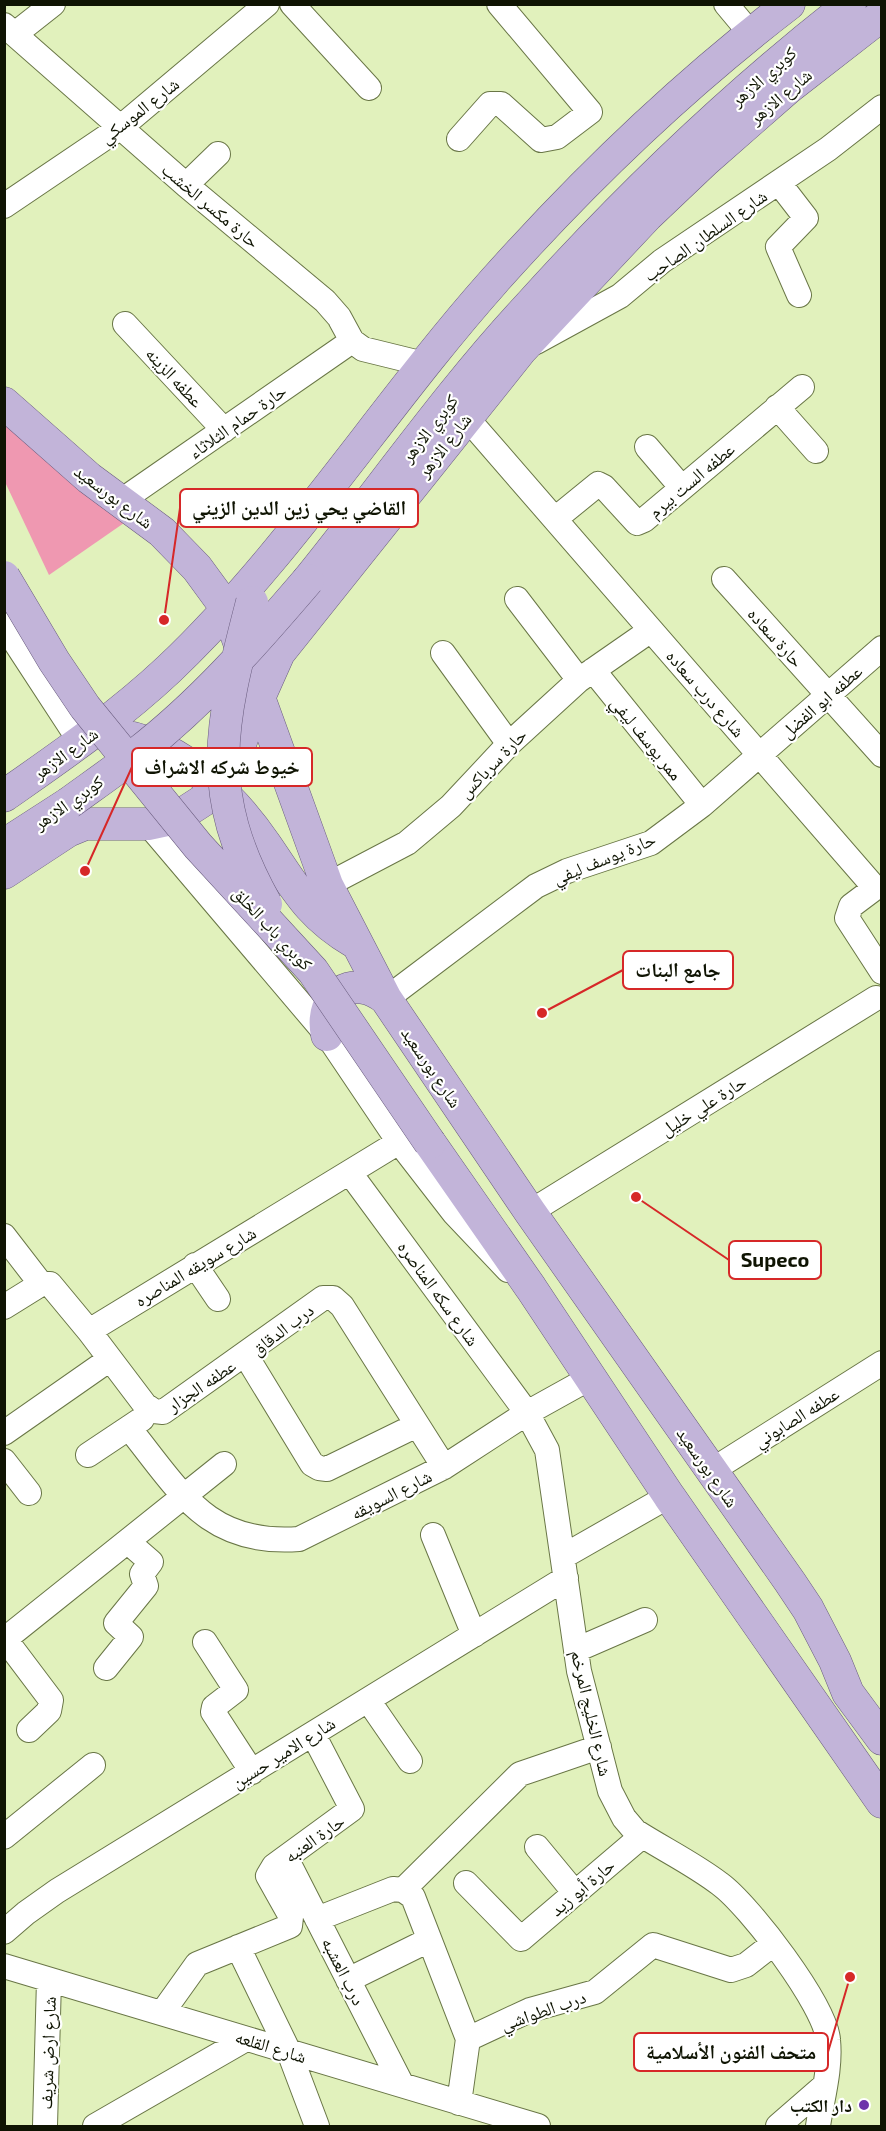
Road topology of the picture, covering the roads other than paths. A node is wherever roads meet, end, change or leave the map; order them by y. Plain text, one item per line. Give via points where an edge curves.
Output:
1 (53, 4) edge
2 (267, 4) edge
3 (292, 4) edge
4 (499, 4) edge
5 (726, 4) edge
6 (789, 4) edge
7 (822, 4) edge
8 (850, 4) edge
9 (882, 15) edge
10 (18, 21) edge
11 (751, 33) junction
12 (369, 88) dead end
13 (882, 107) edge
14 (121, 127) junction
15 (459, 139) dead end
16 (218, 154) dead end
17 (779, 183) junction
18 (186, 185) junction
19 (4, 206) edge
20 (799, 295) dead end
21 (125, 324) dead end
22 (352, 340) junction
23 (520, 350) junction
24 (424, 364) junction
25 (802, 387) dead end
26 (4, 403) edge
27 (777, 407) junction
28 (466, 417) junction
29 (224, 430) junction
30 (647, 447) dead end
31 (816, 452) dead end
32 (682, 488) junction
33 (121, 501) junction
34 (555, 519) junction
35 (4, 577) edge
36 (724, 579) dead end
37 (517, 599) dead end
38 (239, 606) junction
39 (4, 625) edge
40 (651, 630) junction
41 (882, 648) edge
42 (443, 653) dead end
43 (586, 675) junction
44 (828, 695) junction
45 (260, 697) junction
46 (88, 737) junction
47 (509, 744) junction
48 (882, 754) edge
49 (760, 755) junction
50 (218, 787) junction
51 (4, 796) edge
52 (702, 805) junction
53 (4, 822) edge
54 (148, 824) junction
55 (4, 845) edge
56 (4, 873) edge
57 (327, 885) junction
58 (878, 885) edge
59 (354, 942) junction
60 (313, 971) junction
61 (882, 972) edge
62 (876, 998) dead end
63 (386, 999) junction
64 (327, 1035) junction
65 (414, 1143) junction
66 (350, 1173) junction
67 (530, 1212) junction
68 (4, 1236) edge
69 (195, 1265) junction
70 (41, 1284) junction
71 (218, 1299) dead end
72 (4, 1307) edge
73 (89, 1331) junction
74 (245, 1354) junction
75 (110, 1359) junction
76 (882, 1363) edge
77 (590, 1378) junction
78 (154, 1411) junction
79 (527, 1413) junction
80 (417, 1425) junction
81 (129, 1428) junction
82 (4, 1433) edge
83 (88, 1455) dead end
84 (4, 1461) edge
85 (224, 1464) dead end
86 (444, 1467) junction
87 (711, 1471) junction
88 (29, 1493) dead end
89 (669, 1496) junction
90 (184, 1497) junction
91 (433, 1535) dead end
92 (128, 1542) junction
93 (773, 1557) junction
94 (565, 1567) junction
95 (730, 1585) junction
96 (645, 1620) dead end
97 (474, 1635) junction
98 (5, 1640) edge
99 (205, 1642) dead end
100 (576, 1650) junction
101 (106, 1668) dead end
102 (368, 1700) junction
103 (29, 1730) dead end
104 (313, 1734) junction
105 (882, 1739) edge
106 (599, 1747) junction
107 (410, 1761) dead end
108 (93, 1765) dead end
109 (252, 1772) junction
110 (882, 1802) edge
111 (642, 1836) junction
112 (4, 1837) edge
113 (537, 1847) dead end
114 (286, 1858) junction
115 (466, 1883) dead end
116 (403, 1890) junction
117 (574, 1893) junction
118 (317, 1919) junction
119 (4, 1932) edge
120 (429, 1940) junction
121 (773, 1944) junction
122 (238, 1947) junction
123 (4, 1966) edge
124 (50, 1980) junction
125 (348, 1980) junction
126 (162, 2013) junction
127 (246, 2039) junction
128 (468, 2039) junction
129 (289, 2052) junction
130 (402, 2085) junction
131 (824, 2086) junction
132 (459, 2103) junction
133 (45, 2127) edge
134 (95, 2127) edge
135 (317, 2127) edge
136 (538, 2127) edge
137 (778, 2127) edge
138 (818, 2127) edge

1 - 10 street
2 - 14 street, شارع الموسكي
3 - 12 street
4 - 15 street via 590,112 557,137 541,140 501,104 490,104
5 - 11 street
6 - 11 main road
7 - 53 main road, كوبري الازهر, bridge via 674,129 510,294 292,567 184,684 61,786
8 - 55 main road, كوبري الازهر, bridge via 684,146 526,308 308,580 255,642 198,699 137,753
9 - 23 main road, شارع الازهر via 787,89 706,160
10 - 14 street, حارة مكسر الخشب
11 - 24 main road via 599,171 495,280
13 - 17 street, شارع السلطان الصاحب
14 - 18 street, حارة مكسر الخشب
14 - 19 street, شارع الموسكي
16 - 18 street
17 - 20 street via 806,218 778,247
17 - 23 street, شارع السلطان الصاحب via 663,261 620,296
18 - 22 street, حارة مكسر الخشب via 325,301
21 - 29 street, عطفه الزينه
22 - 24 street via 363,349
22 - 29 street, حارة حمام الثلاثاء
23 - 28 main road, شارع الازهر
24 - 38 main road via 265,565
25 - 27 street, عطفه الست بيرم
26 - 33 main road, شارع بورسعيد via 59,453
27 - 31 street
27 - 32 street, عطفه الست بيرم
28 - 34 street, شارع درب سعاده
28 - 45 main road, شارع الازهر via 279,653
29 - 33 street, حارة حمام الثلاثاء
30 - 32 street
32 - 34 street, عطفه الست بيرم via 638,523 598,484
33 - 38 main road, شارع بورسعيد via 180,549 213,588
34 - 40 street, شارع درب سعاده
35 - 60 main road, كوبري باب الخلق, bridge via 86,707 198,846
36 - 44 street, حارة سعاده
37 - 43 street, ممر يوسف ليفي
38 - 45 main road, شارع بورسعيد
38 - 46 main road, شارع الازهر
38 - 60 main road, bridge via 222,737 226,802 241,855 254,881
39 - 46 street
40 - 43 street, حارة سرباكس
40 - 49 street, شارع درب سعاده
41 - 44 street, عطفه ابو الفضل
42 - 47 street
43 - 47 street, حارة سرباكس
43 - 52 street, ممر يوسف ليفي
44 - 48 street, حارة سعاده
44 - 49 street, عطفه ابو الفضل
45 - 50 main road, شارع الازهر via 235,759
45 - 57 main road, شارع بورسعيد
46 - 50 main road via 128,737 160,748
46 - 51 main road, شارع الازهر
47 - 57 street, حارة سرباكس via 451,806 407,843
49 - 52 street, حارة يوسف ليفي
49 - 58 street, شارع درب سعاده
50 - 54 main road, شارع الازهر via 176,818
50 - 59 main road via 265,843 313,913
52 - 63 street, حارة يوسف ليفي via 651,843 567,871 536,886
54 - 56 main road, شارع الازهر via 85,824
54 - 64 street
57 - 59 main road, شارع بورسعيد
58 - 61 street, شارع درب سعاده via 851,906 848,918
59 - 63 main road, شارع بورسعيد
60 - 65 main road, كوبري باب الخلق, bridge
62 - 67 street, حارة علي خليل
63 - 64 main road via 365,987 341,992 326,1011
63 - 67 main road, شارع بورسعيد
64 - 65 street
65 - 66 street, شارع سويقه المناصره
65 - 77 main road, كوبري باب الخلق via 531,1288
66 - 69 street, شارع سويقه المناصره
66 - 79 street, شارع سكه المناصره
67 - 87 main road, شارع بورسعيد
68 - 70 street
69 - 71 street
69 - 73 street, شارع سويقه المناصره
70 - 72 street
70 - 73 street via 56,1287
73 - 75 street, عطفه الجزار
74 - 78 street, عطفه الجزار via 176,1405 163,1412
74 - 80 street, درب الدقاق via 318,1468 327,1469
74 - 80 street, درب الدقاق via 323,1298 333,1298 342,1306
75 - 78 street, عطفه الجزار
75 - 82 street
76 - 87 street, عطفه الصابوني
77 - 79 street, شارع السويقه
77 - 89 main road
78 - 81 street, عطفه الجزار
79 - 86 street, شارع السويقه
79 - 94 street, شارع الخليج المرخم via 548,1450
80 - 86 street, درب الدقاق
81 - 83 street, عطفه الجزار
81 - 90 street, شارع السويقه
84 - 88 street
85 - 90 street
86 - 90 street, شارع السويقه via 299,1539 245,1536 228,1530 196,1510
87 - 93 main road, شارع بورسعيد
89 - 94 street, شارع الامير حسين
89 - 95 main road
90 - 92 street
91 - 97 street
92 - 98 street
92 - 101 street via 151,1562 142,1574 146,1586 116,1623 131,1637
93 - 95 main road
93 - 105 main road, شارع بورسعيد via 808,1610 848,1693
94 - 97 street, شارع الامير حسين
94 - 100 street, شارع الخليج المرخم
95 - 110 main road
96 - 100 street
97 - 102 street, شارع الامير حسين
98 - 103 street via 51,1700 49,1711
99 - 109 street via 236,1690 213,1712
100 - 106 street, شارع الخليج المرخم
102 - 104 street, شارع الامير حسين
102 - 107 street
104 - 109 street, شارع الامير حسين
104 - 114 street, حارة العنبه via 352,1809
106 - 111 street, شارع الخليج المرخم via 610,1791 624,1818
106 - 116 street via 520,1774
108 - 112 street
109 - 119 street, شارع الامير حسين via 57,1891
111 - 117 street, حارة أبو زيد
111 - 121 street, شارع الخليج المرخم via 720,1884 742,1903
113 - 117 street
114 - 118 street, درب العشبه
114 - 122 street, حارة العنبه via 268,1876 291,1917 290,1926
115 - 117 street, حارة أبو زيد via 521,1939
116 - 118 street via 393,1889
116 - 120 street via 412,1897
118 - 125 street, درب العشبه
120 - 125 street
120 - 128 street
121 - 128 street, درب الطواشي via 746,1965 731,1970 653,1945 595,1992 530,2010
121 - 131 street, شارع الخليج المرخم via 824,2020 828,2039
122 - 126 street, حارة العنبه via 197,1964
122 - 129 street
123 - 124 street, شارع القلعه
124 - 126 street, شارع القلعه
124 - 133 street, شارع ارض شريف
125 - 130 street, درب العشبه
126 - 127 street, شارع القلعه
127 - 129 street, شارع القلعه
127 - 134 street
128 - 132 street
129 - 130 street, شارع القلعه
129 - 135 street
130 - 132 street, شارع القلعه
131 - 137 street
131 - 138 street, شارع الخليج المرخم
132 - 136 street, شارع القلعه

